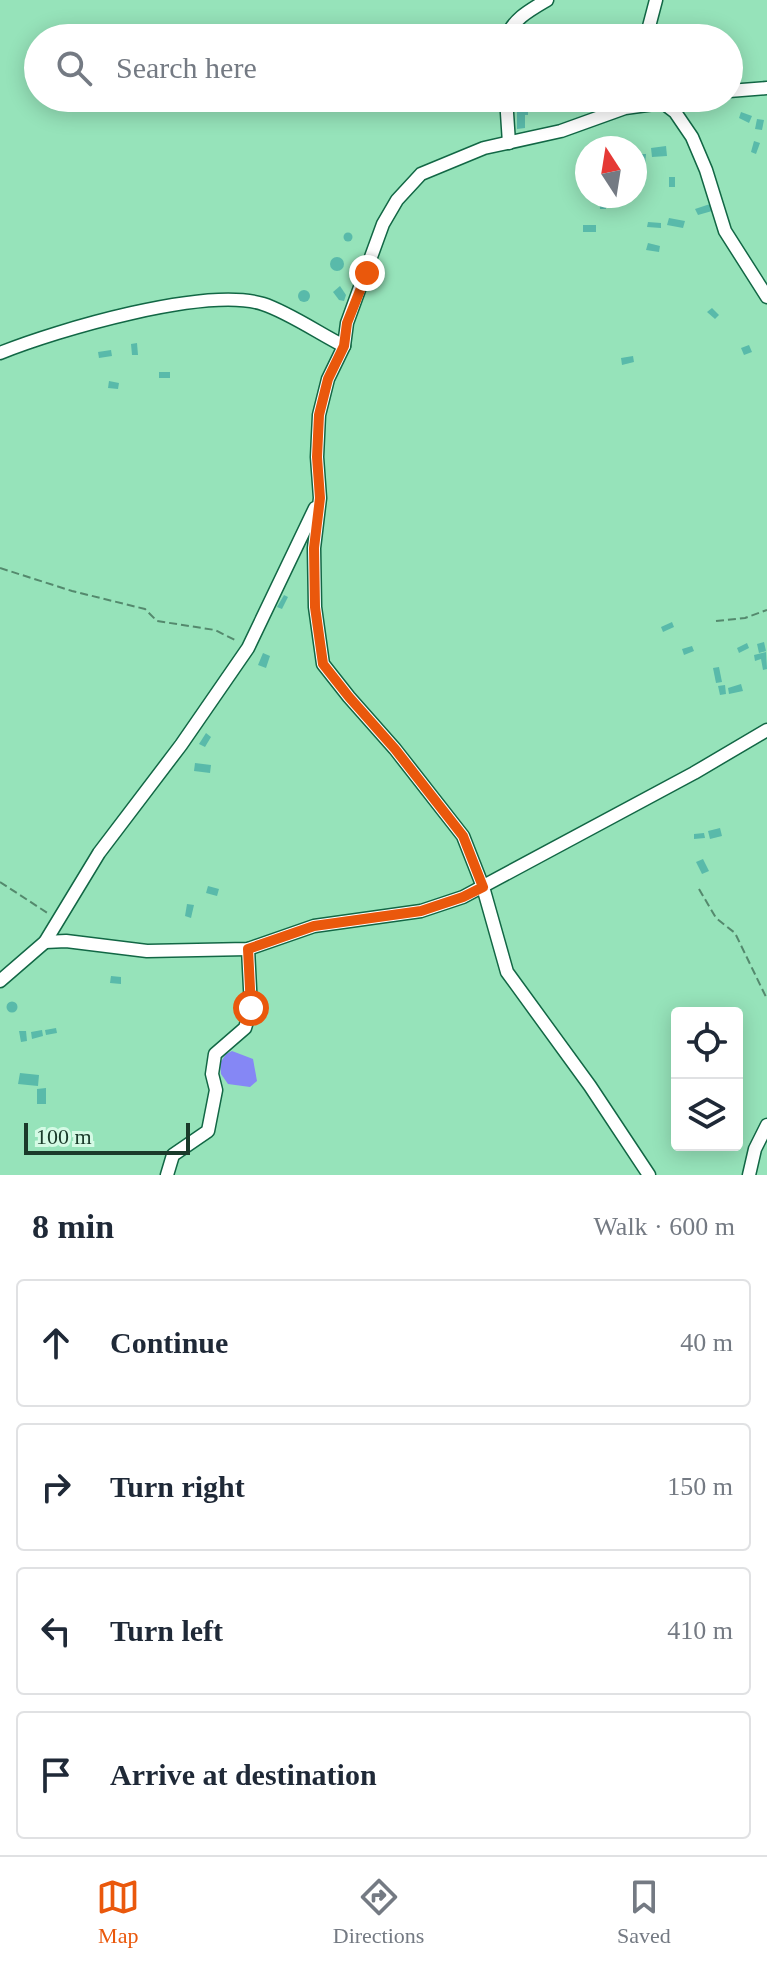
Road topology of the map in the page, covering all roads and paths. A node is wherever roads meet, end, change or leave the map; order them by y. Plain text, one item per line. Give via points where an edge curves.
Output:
1 (547, 0) edge
2 (656, 0) edge
3 (516, 24) edge
4 (650, 24) edge
5 (767, 88) edge
6 (743, 90) edge
7 (507, 112) edge
8 (607, 112) edge
9 (614, 112) edge
10 (675, 112) edge
11 (603, 115) junction
12 (509, 143) junction
13 (767, 297) edge
14 (344, 346) junction
15 (0, 353) edge
16 (320, 498) junction
17 (0, 568) edge
18 (767, 610) edge
19 (716, 621) dead end
20 (248, 648) junction
21 (767, 730) edge
22 (0, 882) edge
23 (483, 887) junction
24 (699, 889) dead end
25 (59, 921) junction
26 (45, 942) junction
27 (248, 949) junction
28 (0, 981) edge
29 (767, 999) edge
30 (767, 1125) edge
31 (167, 1175) edge
32 (649, 1175) edge
33 (749, 1175) edge

1 - 3 street
2 - 4 street
5 - 6 street
7 - 12 street
8 - 11 street
9 - 11 street
10 - 13 street via 692,137 725,231
11 - 12 street
12 - 14 street via 421,174 397,200 347,323
14 - 15 street via 265,304 238,299 118,318
14 - 16 street via 319,415
16 - 20 street
16 - 23 street via 314,563 323,664 463,836
17 - 20 path via 145,609 157,621 215,630
18 - 19 path
20 - 25 street via 99,853
21 - 23 street
22 - 25 path
23 - 27 street via 421,911 314,926
23 - 32 street via 507,972
24 - 29 path via 716,918 735,933
25 - 26 street
26 - 27 street via 147,951
26 - 28 street
27 - 31 street via 251,1008 245,1028 215,1054 216,1090 208,1131 173,1155
30 - 33 street

